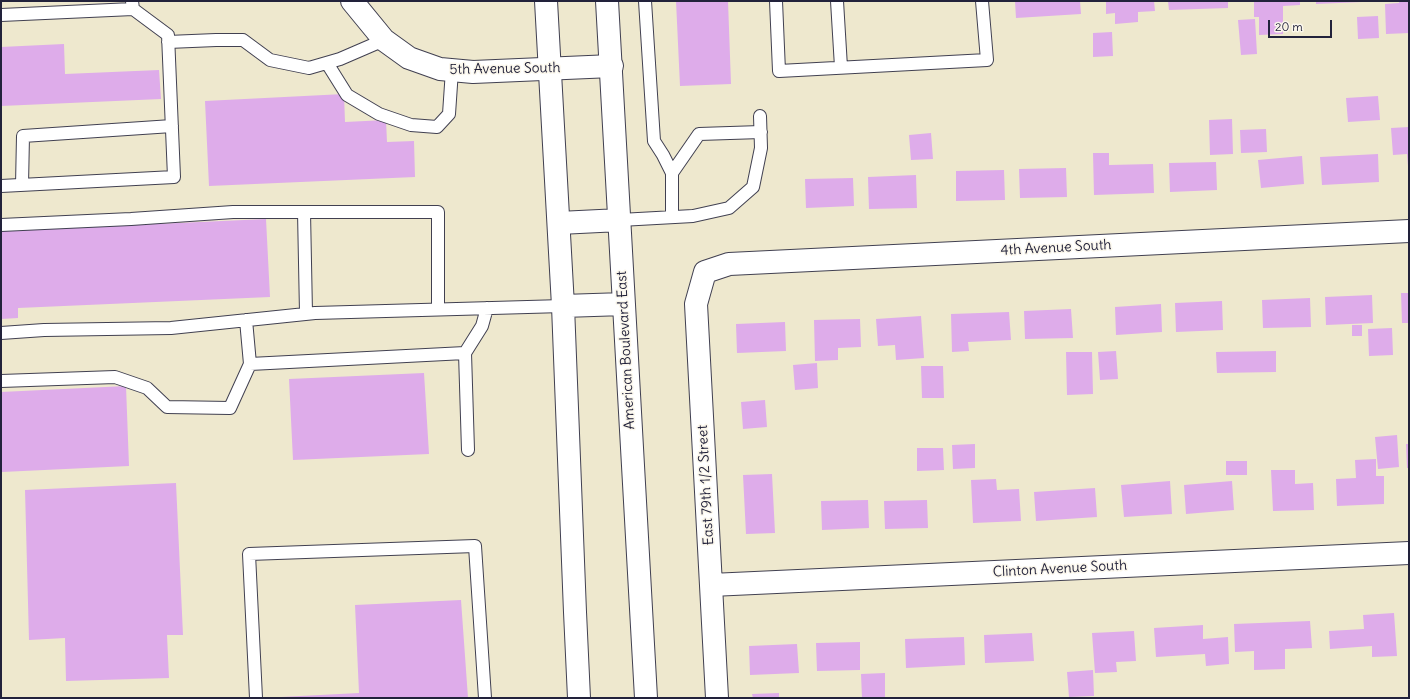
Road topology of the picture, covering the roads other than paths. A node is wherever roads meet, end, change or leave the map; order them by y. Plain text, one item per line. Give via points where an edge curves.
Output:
1 (352, 1) edge
2 (546, 1) edge
3 (607, 1) edge
4 (645, 1) edge
5 (776, 1) edge
6 (837, 1) edge
7 (982, 1) edge
8 (132, 5) edge
9 (1, 15) edge
10 (384, 40) junction
11 (168, 42) junction
12 (327, 63) junction
13 (612, 66) junction
14 (842, 67) junction
15 (550, 69) junction
16 (452, 70) junction
17 (760, 116) dead end
18 (172, 126) junction
19 (761, 132) junction
20 (672, 174) junction
21 (22, 185) junction
22 (1, 186) edge
23 (304, 212) junction
24 (672, 217) junction
25 (620, 220) junction
26 (559, 223) junction
27 (1, 225) edge
28 (1409, 231) edge
29 (705, 272) joint
30 (624, 304) junction
31 (563, 306) junction
32 (487, 308) junction
33 (438, 309) junction
34 (306, 313) junction
35 (246, 320) junction
36 (1, 333) edge
37 (465, 353) junction
38 (250, 364) junction
39 (1, 381) edge
40 (468, 450) dead end
41 (1409, 553) edge
42 (711, 585) junction
43 (256, 698) edge
44 (485, 698) edge
45 (579, 698) edge
46 (646, 698) edge
47 (717, 698) edge

1 - 10 street, 5th Avenue South
2 - 15 street
3 - 13 street, American Boulevard East
4 - 20 lane via 654,141
5 - 14 lane via 779,71
6 - 14 lane
7 - 14 lane via 987,60
8 - 9 lane
8 - 11 lane via 168,35
10 - 12 lane
10 - 16 street, 5th Avenue South via 409,58 440,70
11 - 12 lane via 242,40 270,60 309,68
11 - 18 lane
12 - 16 lane via 347,95 379,114 411,125 437,127 449,114
13 - 15 street, 5th Avenue South
13 - 25 street, American Boulevard East
15 - 16 street, 5th Avenue South via 473,72
15 - 26 street
17 - 19 lane
18 - 21 lane via 23,136
18 - 21 lane via 174,177
19 - 20 lane via 699,134
19 - 24 lane via 761,148 753,186 729,208 693,216
20 - 24 lane
21 - 22 lane
23 - 27 lane via 233,212
23 - 33 lane via 438,212
23 - 34 lane
24 - 25 lane
25 - 26 street
25 - 30 street, American Boulevard East
26 - 31 street
28 - 29 street, 4th Avenue South via 729,264
29 - 42 street, East 79th 1/2 Street via 696,304
30 - 31 street
30 - 46 street, American Boulevard East
31 - 32 lane
31 - 45 street
32 - 33 lane
32 - 37 lane via 482,326
33 - 34 lane
34 - 35 lane
35 - 36 lane via 171,328
35 - 38 lane
37 - 38 lane
37 - 40 lane
38 - 39 lane via 230,408 167,407 147,388 115,377
41 - 42 street, Clinton Avenue South
42 - 47 street, East 79th 1/2 Street
43 - 44 lane via 249,554 475,546

